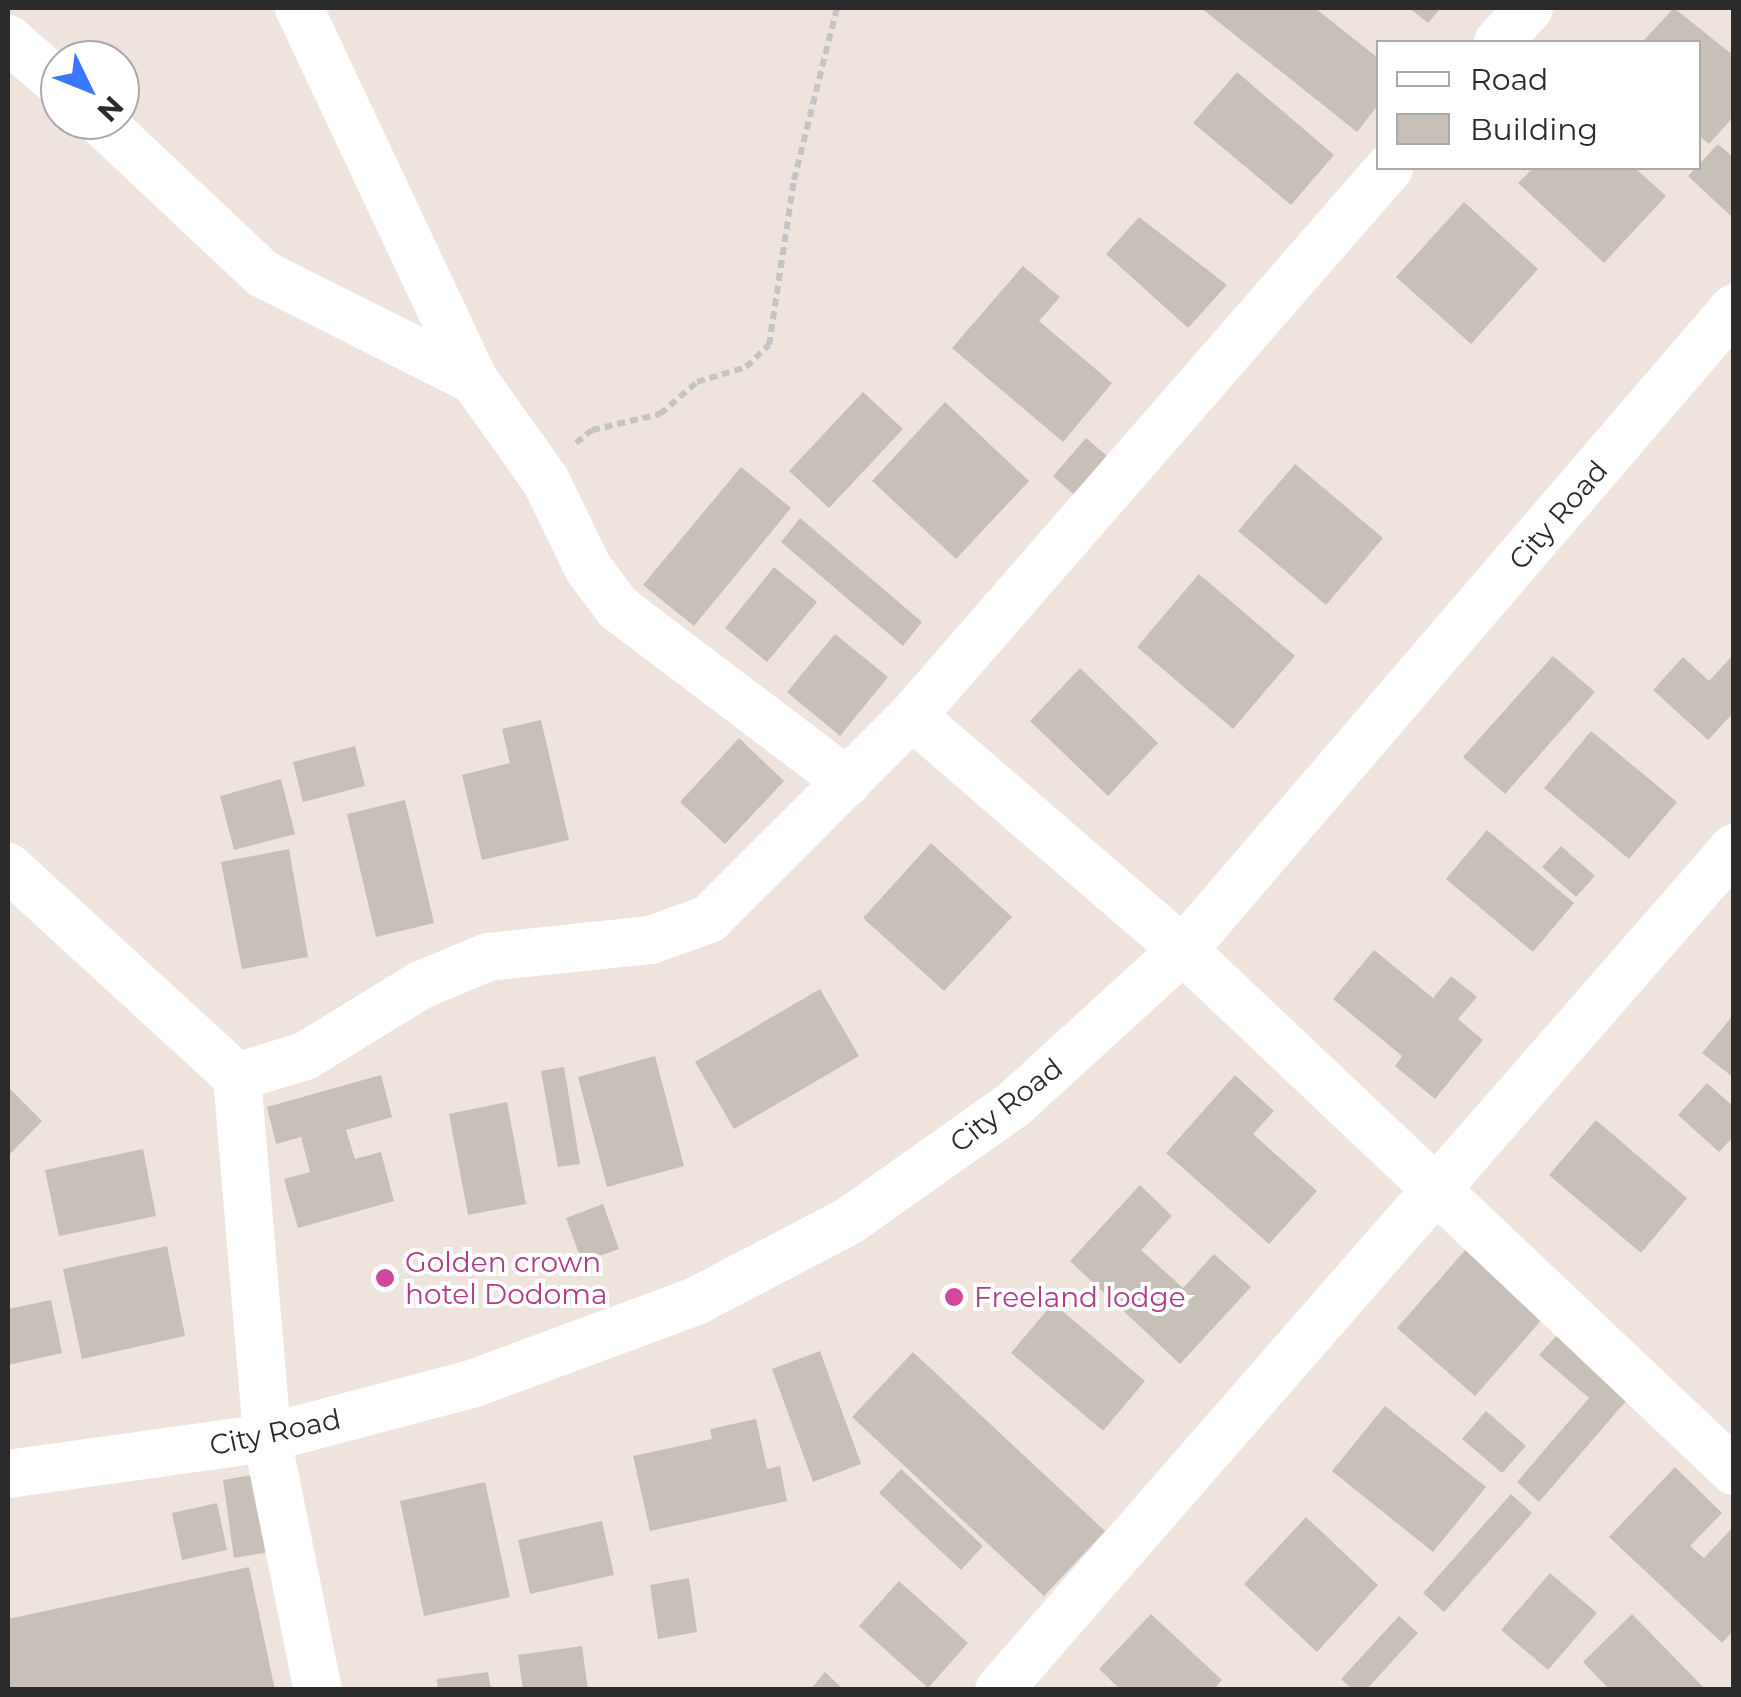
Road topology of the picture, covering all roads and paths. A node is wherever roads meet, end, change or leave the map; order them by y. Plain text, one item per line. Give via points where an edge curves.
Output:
1 (299, 8) edge
2 (837, 8) edge
3 (1528, 8) edge
4 (8, 39) edge
5 (1500, 40) edge
6 (40, 67) edge
7 (120, 140) edge
8 (1388, 170) edge
9 (1734, 308) edge
10 (474, 380) junction
11 (542, 476) junction
12 (912, 716) junction
13 (848, 782) junction
14 (1734, 848) edge
15 (8, 867) edge
16 (1184, 950) junction
17 (237, 1077) junction
18 (1438, 1190) junction
19 (267, 1438) junction
20 (1734, 1471) edge
21 (8, 1474) edge
22 (318, 1690) edge
23 (999, 1690) edge

1 - 10 street
2 - 11 path via 794,180 776,316 762,355 698,382 660,414 592,430
3 - 5 street
4 - 6 street
7 - 10 street via 263,274
8 - 12 street
9 - 16 street, City Road
10 - 11 street
11 - 13 street via 588,568 618,608
12 - 13 street
12 - 16 street
13 - 17 street via 731,900 684,933 488,957 421,985 305,1056
14 - 18 street
15 - 17 street
16 - 18 street
16 - 19 street, City Road via 1014,1105 849,1221 696,1301 472,1384
17 - 19 street
18 - 20 street
18 - 23 street
19 - 21 street, City Road
19 - 22 street

